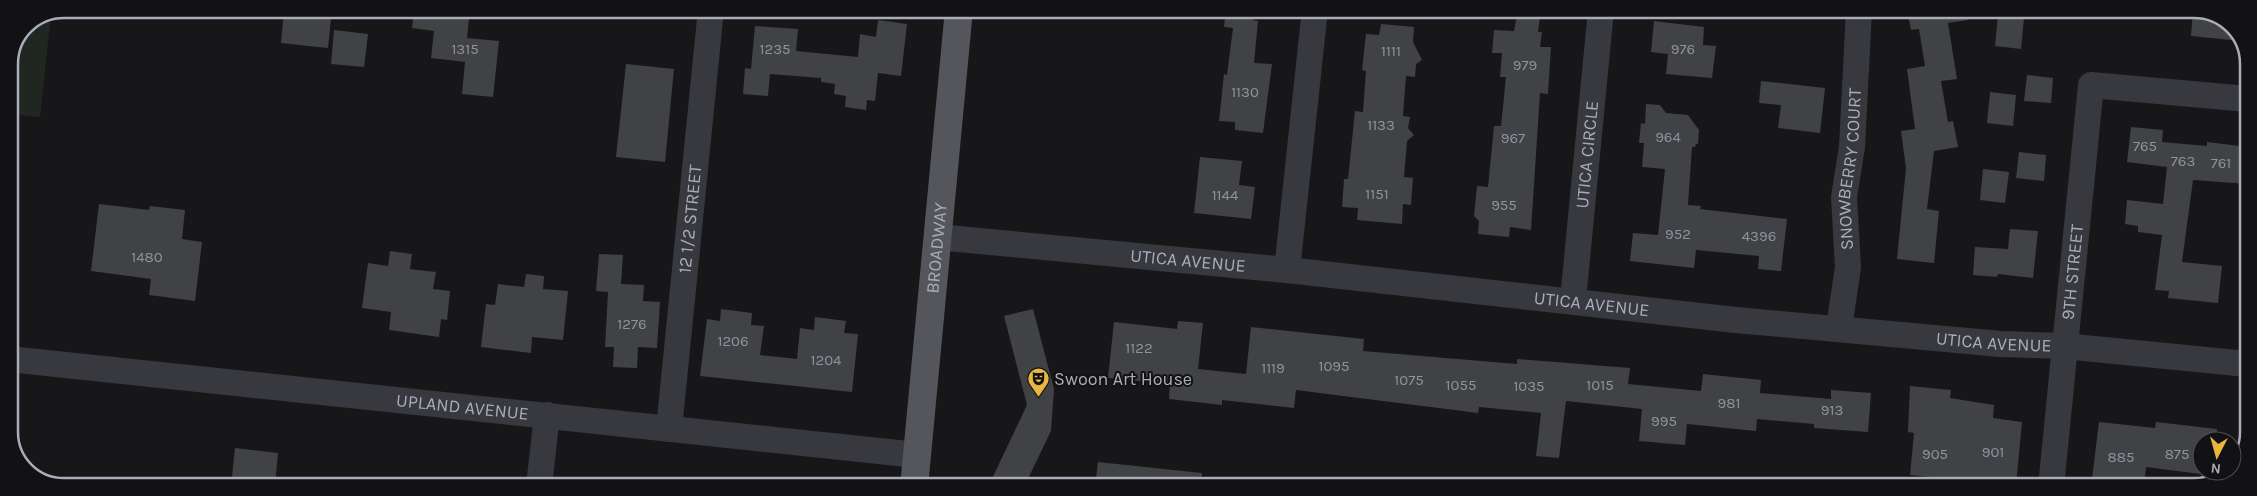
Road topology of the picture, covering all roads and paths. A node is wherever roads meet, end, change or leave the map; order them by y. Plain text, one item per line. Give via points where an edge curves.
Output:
1 (710, 18) edge
2 (958, 18) edge
3 (1314, 18) edge
4 (1600, 18) edge
5 (1859, 18) edge
6 (2239, 98) edge
7 (937, 237) junction
8 (1287, 270) junction
9 (1572, 300) junction
10 (1840, 328) junction
11 (2064, 346) junction
12 (18, 360) edge
13 (2240, 363) edge
14 (547, 415) junction
15 (669, 429) junction
16 (917, 456) junction
17 (540, 478) edge
18 (915, 478) edge
19 (2052, 478) edge

1 - 15 street, 12 1/2 STREET
2 - 7 main road, BROADWAY
3 - 8 street
4 - 9 street, UTICA CIRCLE
5 - 10 street, SNOWBERRY COURT via 1852,147 1844,197 1848,266
6 - 11 street, 9TH STREET via 2091,85
7 - 8 street, UTICA AVENUE
7 - 16 main road, BROADWAY
8 - 9 street, UTICA AVENUE
9 - 10 street, UTICA AVENUE via 1736,320
10 - 11 street, UTICA AVENUE via 2001,344
11 - 13 street, UTICA AVENUE
11 - 19 street, 9TH STREET
12 - 14 street, UPLAND AVENUE
14 - 15 street, UPLAND AVENUE
14 - 17 street
15 - 16 street, UPLAND AVENUE
16 - 18 main road, BROADWAY

